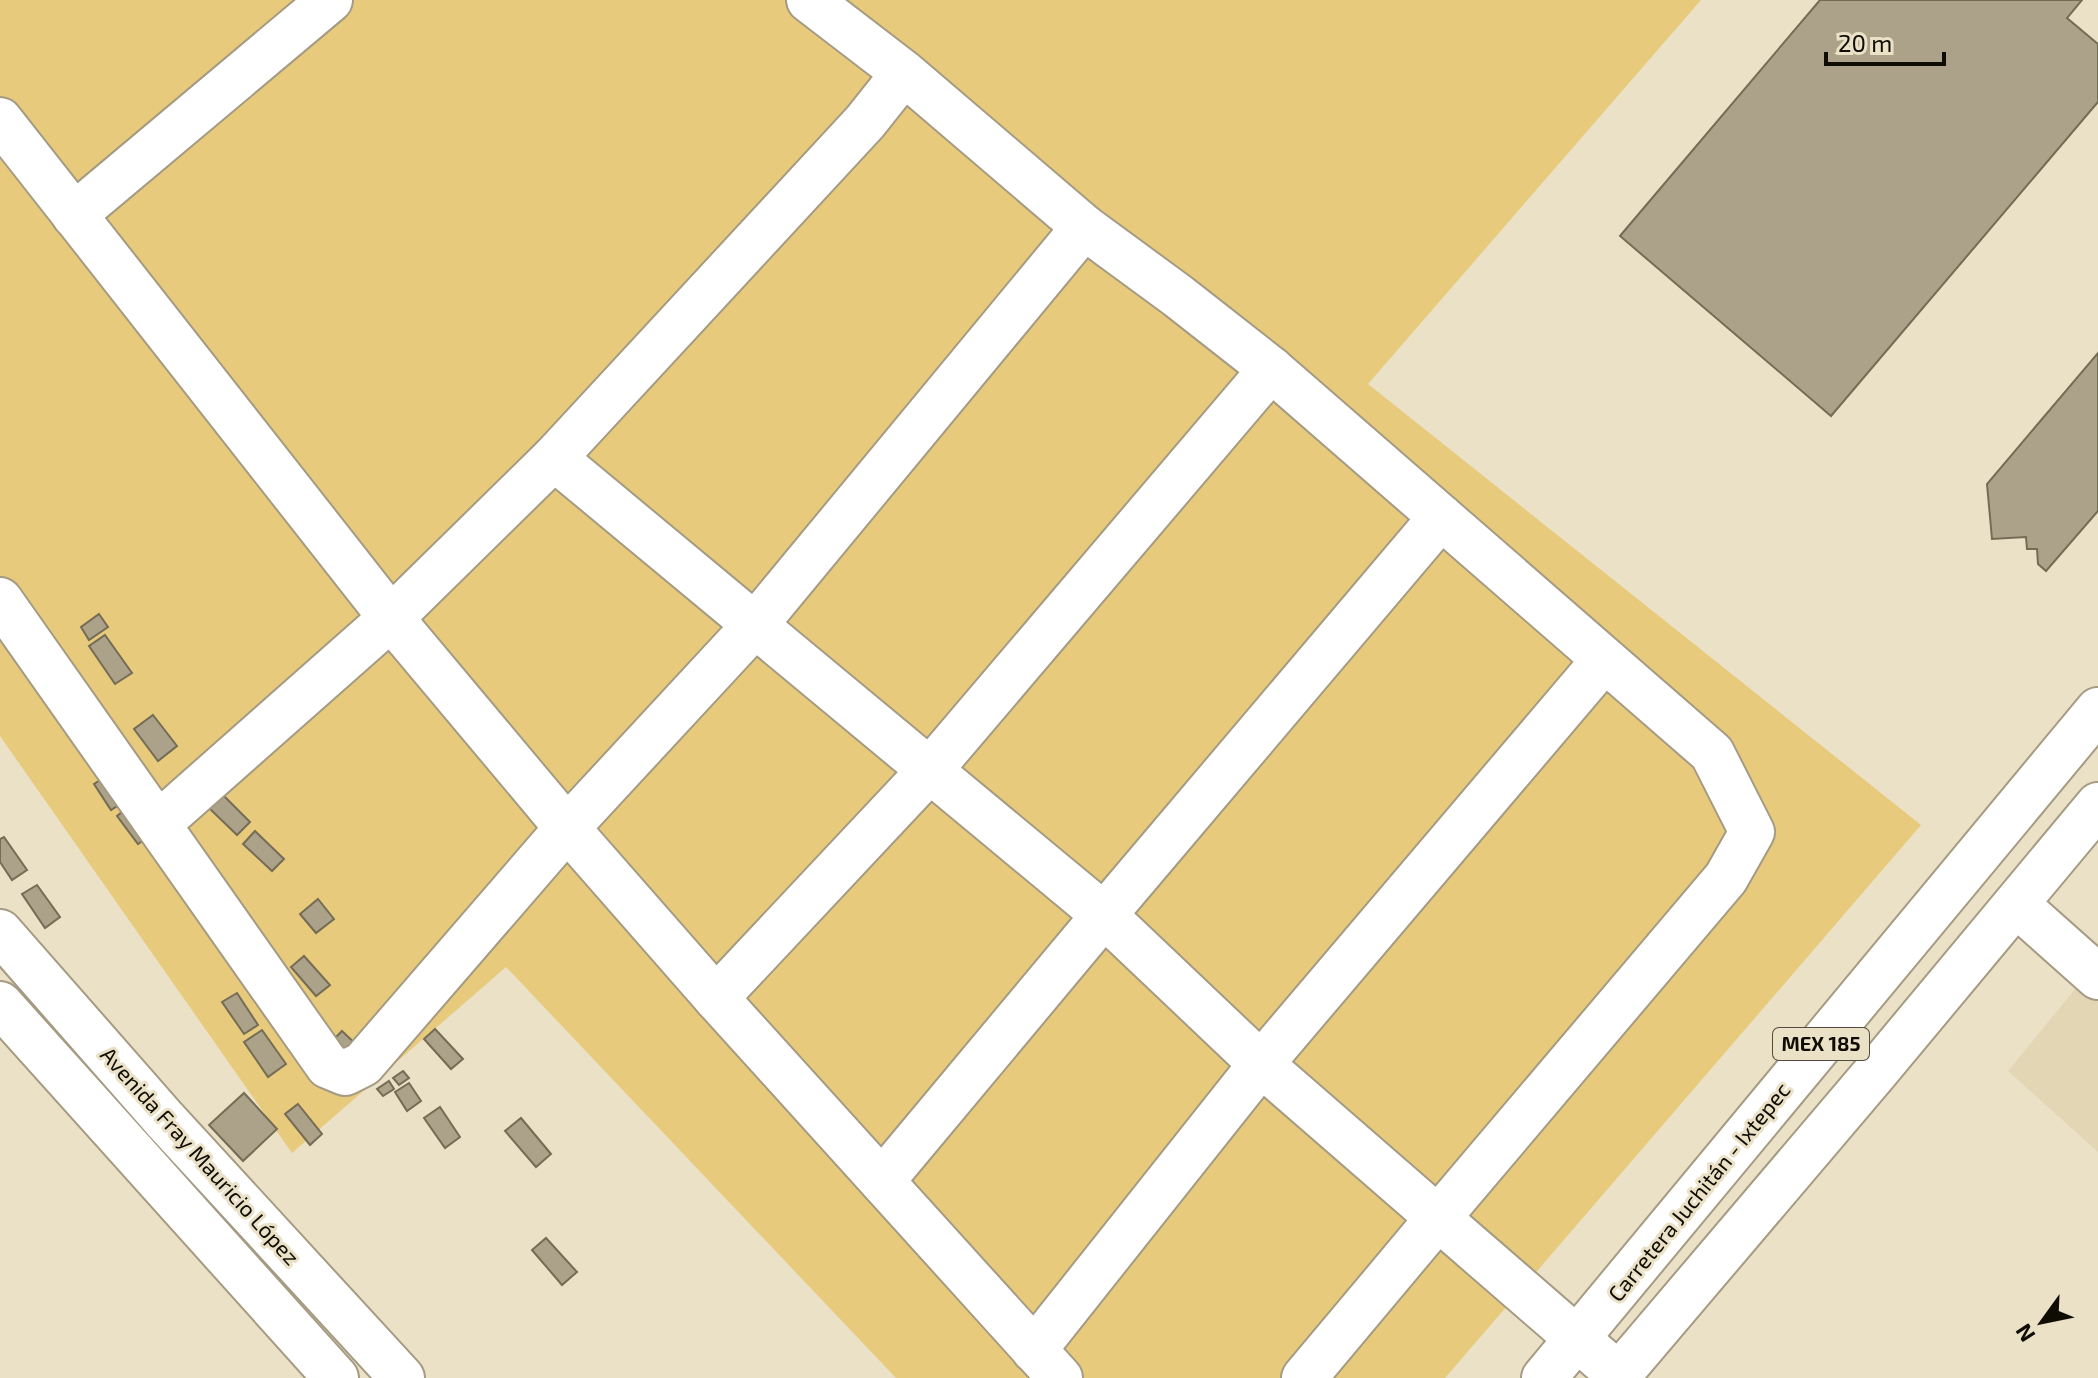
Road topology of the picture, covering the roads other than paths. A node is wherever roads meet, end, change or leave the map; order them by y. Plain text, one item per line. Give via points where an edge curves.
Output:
1 (330, 0) edge
2 (809, 0) edge
3 (904, 73) junction
4 (0, 120) edge
5 (74, 215) junction
6 (1084, 227) junction
7 (1271, 369) junction
8 (554, 458) junction
9 (1441, 517) junction
10 (0, 600) edge
11 (391, 618) junction
12 (755, 625) junction
13 (1604, 660) junction
14 (2098, 710) edge
15 (930, 770) junction
16 (2098, 805) edge
17 (158, 824) junction
18 (567, 828) junction
19 (2016, 904) junction
20 (1104, 915) junction
21 (0, 932) edge
22 (2098, 977) edge
23 (716, 998) junction
24 (0, 1004) edge
25 (1261, 1064) junction
26 (882, 1181) junction
27 (1438, 1218) junction
28 (1578, 1340) junction
29 (1047, 1364) edge
30 (1618, 1376) edge
31 (336, 1378) edge
32 (402, 1378) edge
33 (1304, 1378) edge
34 (1544, 1378) edge

1 - 5 street
2 - 3 street
3 - 6 street
3 - 8 street via 865,122
4 - 5 street
5 - 11 street
6 - 7 street
6 - 12 street
7 - 9 street
7 - 15 street
8 - 11 street
8 - 12 street
9 - 13 street
9 - 20 street
10 - 17 street
11 - 17 street
11 - 18 street
12 - 15 street
12 - 18 street
13 - 25 street
13 - 27 street via 1712,753 1752,832 1726,878
14 - 28 street, Carretera Juchitán - Ixtepec / MEX 185
15 - 20 street
15 - 23 street
16 - 19 street, MEX 185
17 - 18 street via 328,1066 345,1073 363,1064
18 - 23 street
19 - 22 street
19 - 30 street, MEX 185
20 - 25 street
20 - 26 street
21 - 32 street, Avenida Fray Mauricio López
23 - 26 street
24 - 31 street
25 - 27 street
25 - 29 street
26 - 29 street
27 - 28 street
27 - 33 street
28 - 30 street
28 - 34 street, Carretera Juchitán - Ixtepec / MEX 185

